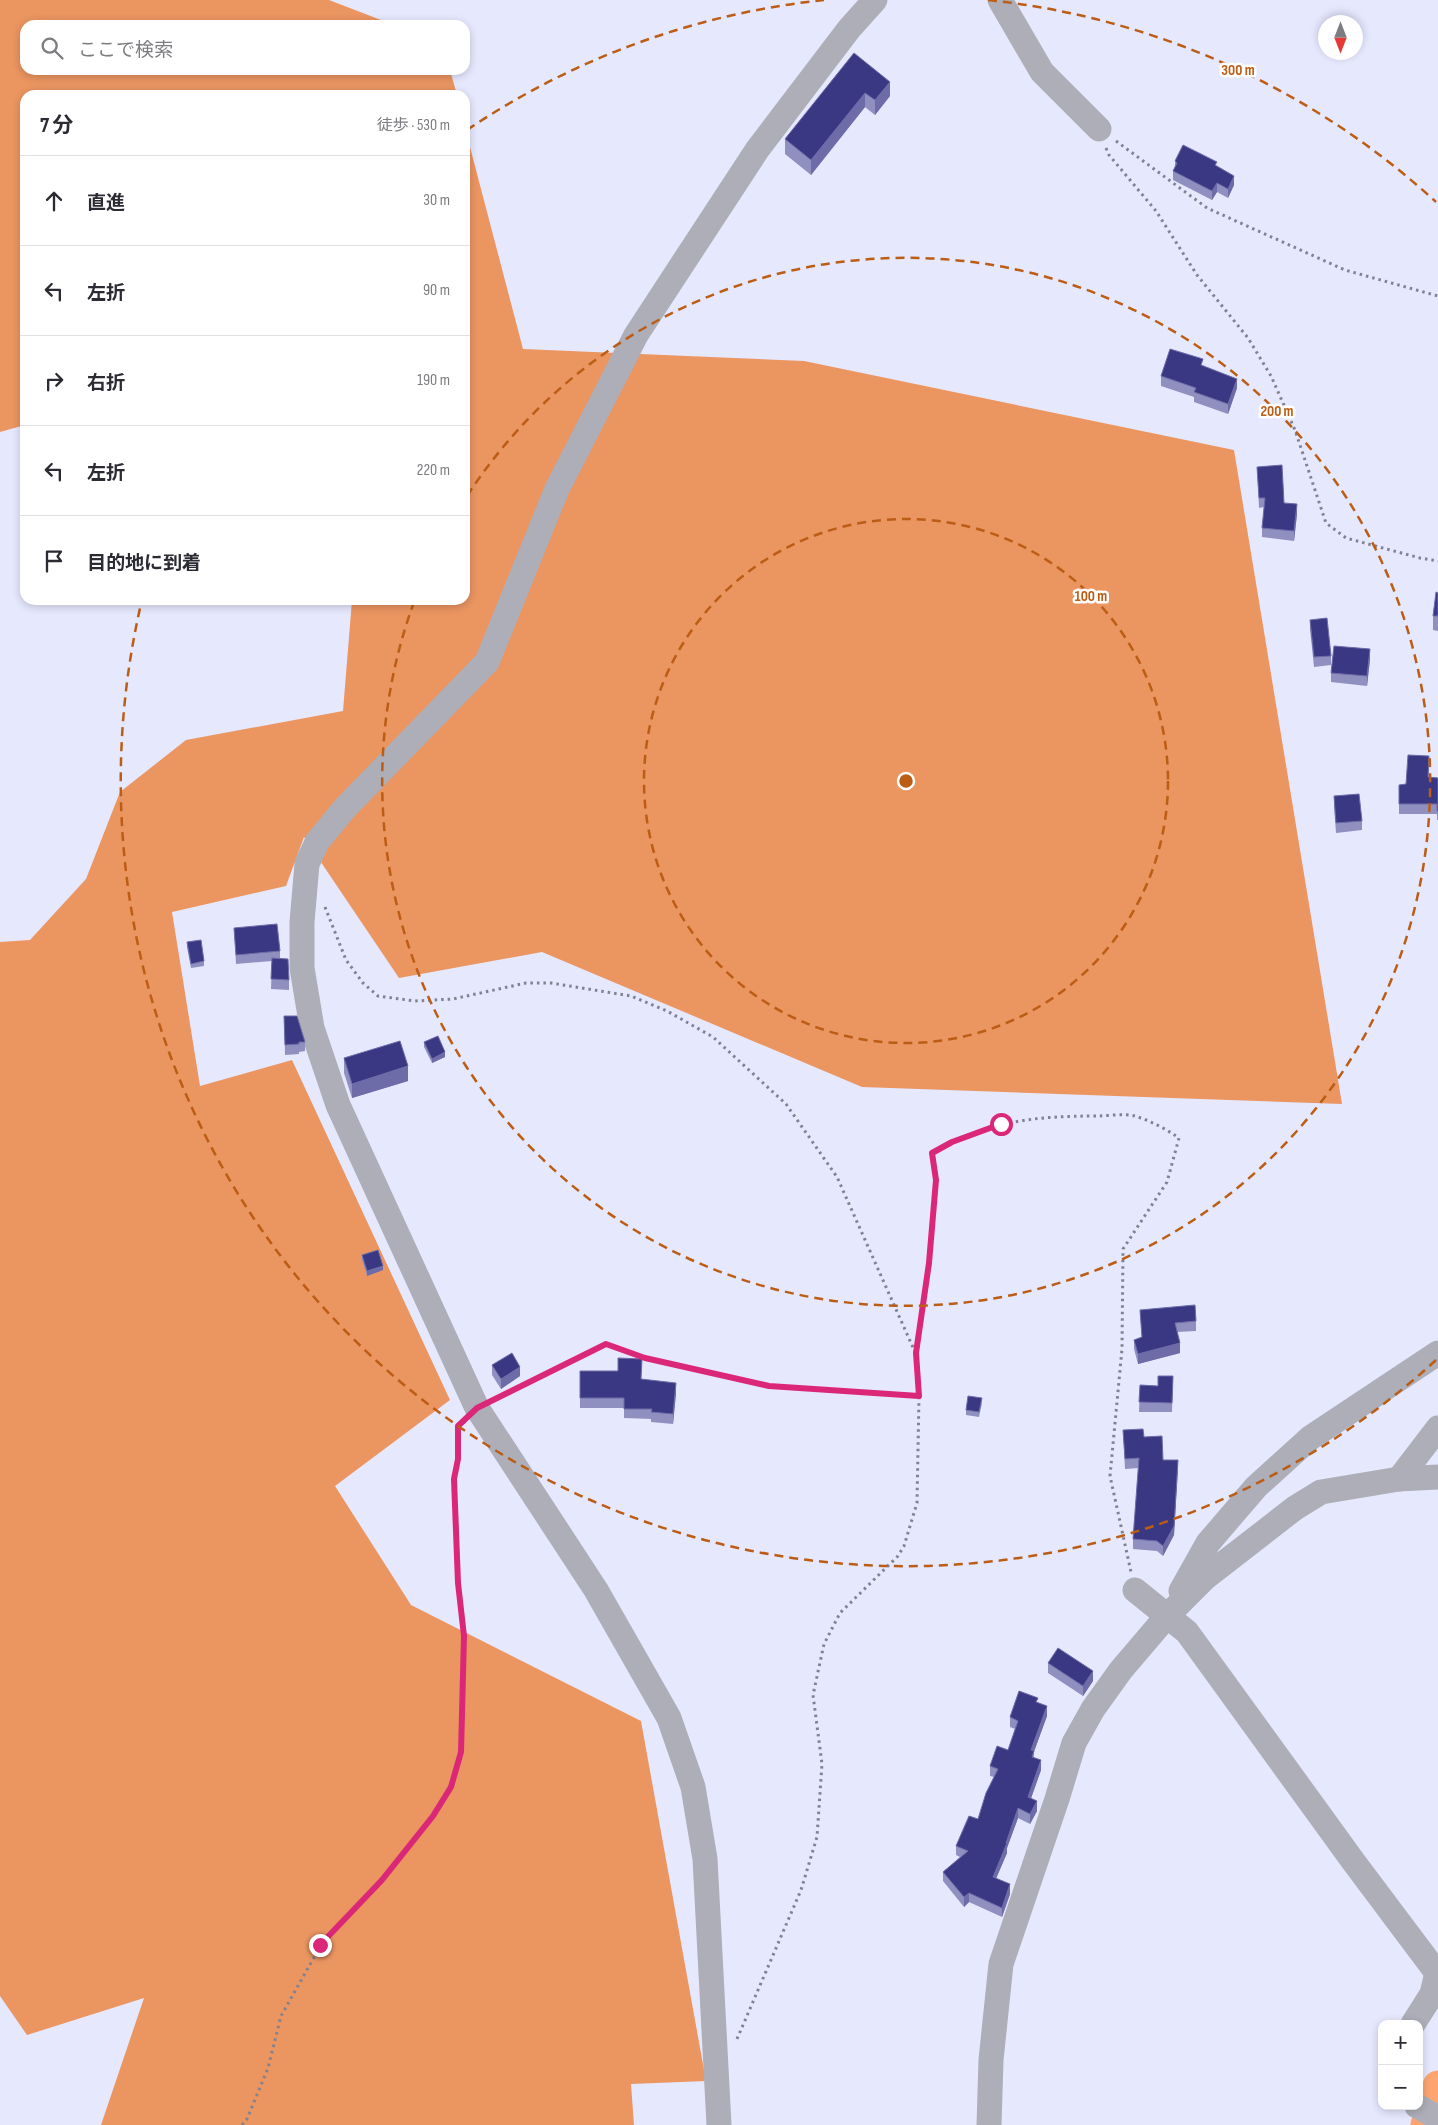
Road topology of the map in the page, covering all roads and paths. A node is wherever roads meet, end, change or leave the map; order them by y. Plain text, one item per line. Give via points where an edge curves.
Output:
1 (875, 0) edge
2 (1000, 0) edge
3 (1099, 129) junction
4 (1438, 296) edge
5 (1438, 561) edge
6 (322, 899) dead end
7 (916, 1353) junction
8 (1438, 1353) edge
9 (919, 1396) junction
10 (477, 1408) junction
11 (1438, 1428) edge
12 (1438, 1477) edge
13 (1399, 1479) junction
14 (1135, 1590) joint
15 (1167, 1616) junction
16 (1416, 2020) edge
17 (736, 2041) dead end
18 (1423, 2109) edge
19 (1438, 2118) edge
20 (242, 2125) edge
21 (719, 2125) edge
22 (989, 2125) edge

1 - 10 street via 848,29 757,150 636,335 557,489 487,662 345,808 317,842 307,864 302,968 312,1028 338,1105
2 - 3 street via 1042,72
3 - 4 path via 1207,208 1345,270
3 - 5 path via 1109,155 1156,211 1197,274 1248,338 1271,376 1295,430 1326,523 1346,538
6 - 7 path via 346,960 363,983 378,996 415,1001 453,999 526,983 551,983 631,996 667,1011 713,1037 786,1104 837,1178
7 - 9 path
7 - 14 path via 929,1263 936,1180 932,1153 1001,1124 1050,1116 1133,1116 1166,1129 1179,1138 1167,1182 1123,1249 1122,1349 1110,1476
8 - 15 street via 1310,1438 1256,1487 1208,1543
9 - 10 path via 769,1386 645,1358 606,1344
9 - 17 path via 917,1504 901,1551 840,1613 824,1644 812,1695 822,1764 818,1837 801,1890
10 - 20 path via 458,1426 454,1479 458,1583 464,1636 461,1752 451,1787 433,1816 382,1880 320,1945 281,2016 268,2068
10 - 21 street via 600,1598 669,1718 693,1787 705,1859
11 - 13 street
12 - 13 street
13 - 15 street via 1321,1492 1295,1508 1206,1577
14 - 15 street
15 - 16 street via 1187,1632 1437,1973 1432,1994
15 - 22 street via 1121,1670 1074,1743 1001,1964 991,2060
18 - 19 street

